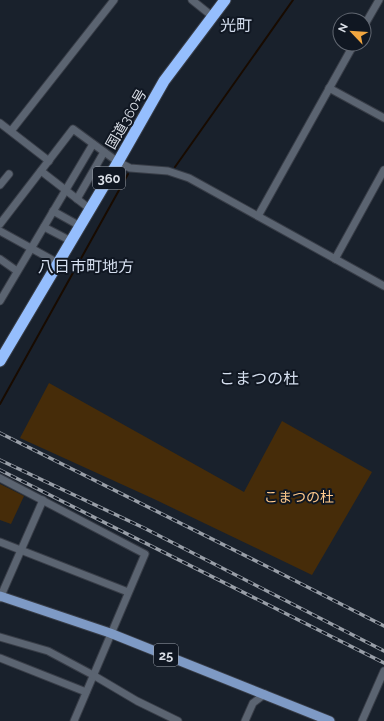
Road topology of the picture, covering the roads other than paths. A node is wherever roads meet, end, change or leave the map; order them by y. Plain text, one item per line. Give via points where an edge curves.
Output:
1 (114, 0) edge
2 (192, 0) edge
3 (225, 0) edge
4 (378, 0) edge
5 (372, 12) edge
6 (212, 16) junction
7 (349, 52) edge
8 (329, 88) junction
9 (384, 118) edge
10 (0, 123) edge
11 (11, 131) junction
12 (93, 144) junction
13 (104, 152) junction
14 (49, 161) junction
15 (118, 162) junction
16 (384, 170) edge
17 (41, 171) junction
18 (9, 174) dead end
19 (0, 185) edge
20 (65, 191) junction
21 (76, 199) junction
22 (90, 209) junction
23 (53, 211) junction
24 (258, 216) junction
25 (0, 224) edge
26 (80, 226) junction
27 (44, 227) junction
28 (0, 231) edge
29 (72, 241) junction
30 (31, 247) junction
31 (0, 259) edge
32 (335, 259) junction
33 (58, 262) junction
34 (17, 271) junction
35 (384, 286) edge
36 (0, 301) edge
37 (3, 347) edge
38 (0, 361) edge
39 (0, 478) edge
40 (43, 500) junction
41 (0, 542) edge
42 (21, 550) junction
43 (128, 592) junction
44 (0, 597) edge
45 (110, 633) junction
46 (0, 637) edge
47 (0, 658) edge
48 (384, 671) edge
49 (93, 675) junction
50 (86, 692) junction
51 (265, 694) junction
52 (74, 721) edge
53 (178, 721) edge
54 (245, 721) edge
55 (330, 721) edge
56 (362, 721) edge

1 - 11 street
2 - 6 street
3 - 6 highway, 国道360号 / 360
4 - 5 street
6 - 15 highway, 国道360号 / 360 via 164,81
7 - 8 street
8 - 9 street
8 - 24 street
10 - 11 street
11 - 14 street
12 - 13 street
12 - 14 street via 73,129
12 - 20 street
13 - 15 street
13 - 21 street
14 - 17 street
15 - 22 highway, 国道360号 / 360
15 - 24 street via 130,168 177,173
16 - 32 street
17 - 20 street
17 - 25 street
18 - 19 street
20 - 21 street
20 - 23 street
21 - 22 street
22 - 26 highway, 国道360号 / 360
23 - 26 street
23 - 27 street
24 - 32 street
26 - 29 highway, 国道360号 / 360
27 - 29 street
27 - 30 street
28 - 30 street
29 - 33 highway, 国道360号 / 360
30 - 33 street
30 - 34 street
31 - 34 street
32 - 35 street
33 - 37 highway, 国道360号 / 360
34 - 36 street
37 - 38 highway, 国道360号 / 360
39 - 40 street
40 - 42 street
40 - 43 street via 145,554
41 - 42 street
42 - 43 street
42 - 44 street
43 - 45 street
44 - 45 main road, 25
45 - 49 street
45 - 51 main road, 25
46 - 49 street via 48,651
47 - 50 street
48 - 56 street
49 - 50 street
49 - 53 street
50 - 52 street
51 - 54 street via 253,703
51 - 55 main road, 25

